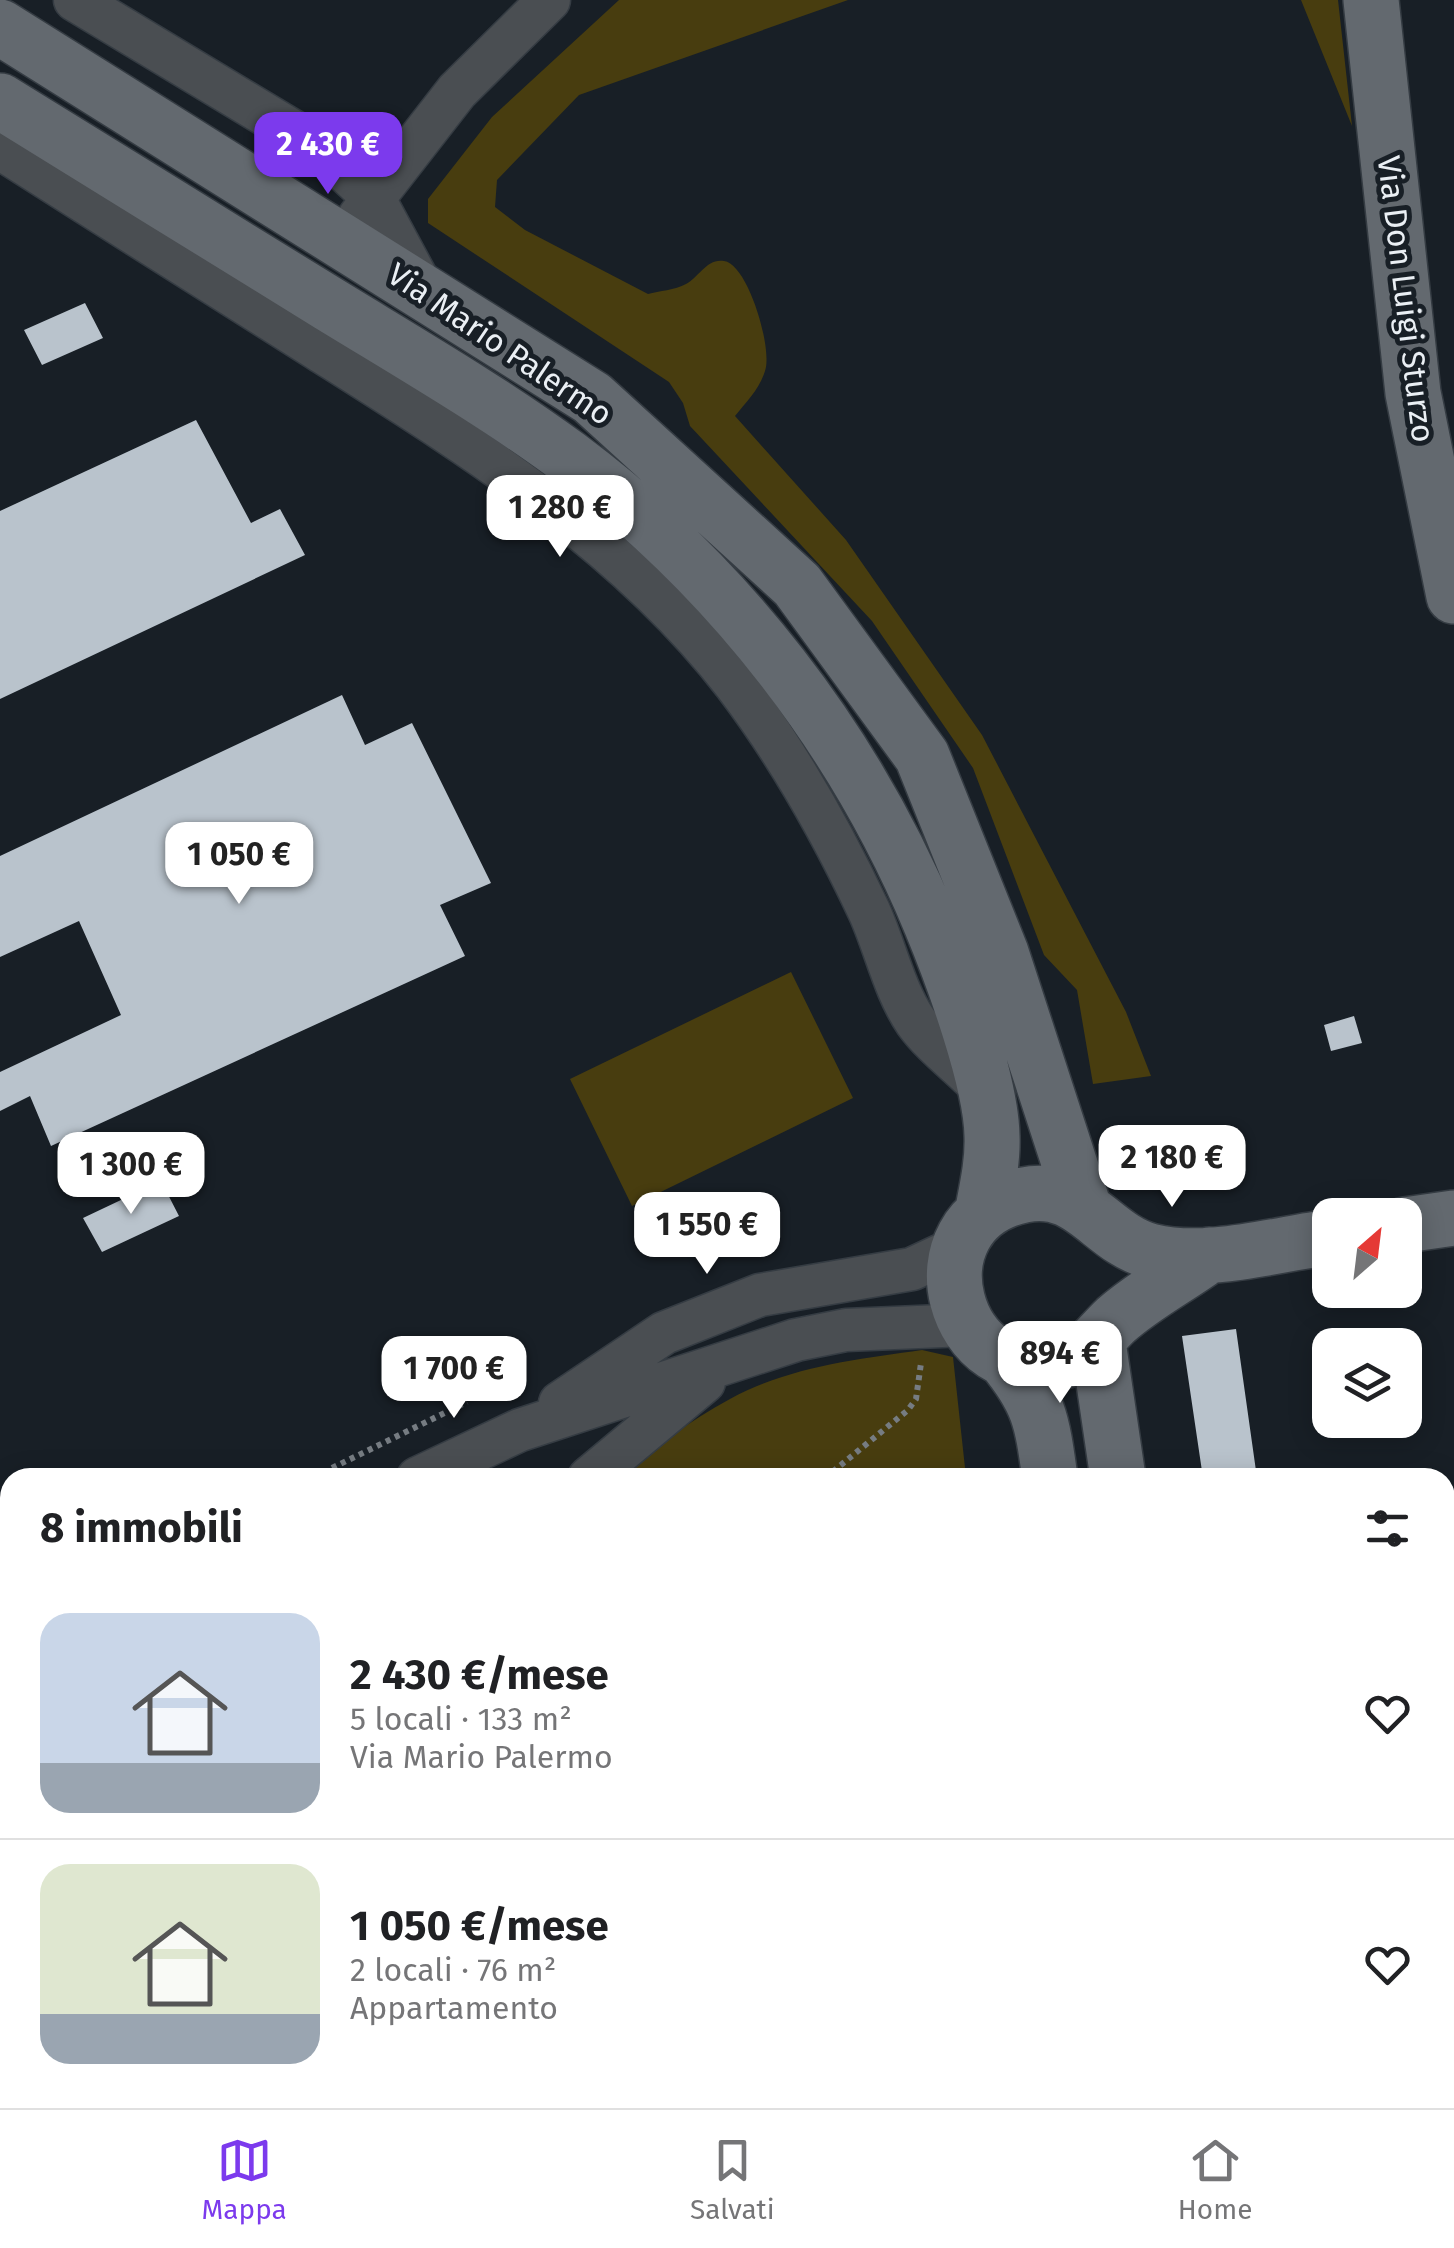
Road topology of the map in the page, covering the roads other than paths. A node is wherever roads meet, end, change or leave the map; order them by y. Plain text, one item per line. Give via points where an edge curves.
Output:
1 (75, 0) edge
2 (549, 0) edge
3 (1371, 0) edge
4 (0, 27) edge
5 (0, 102) edge
6 (0, 148) edge
7 (358, 218) junction
8 (1454, 596) edge
9 (985, 1091) junction
10 (1094, 1214) junction
11 (1454, 1218) edge
12 (1422, 1223) edge
13 (971, 1230) junction
14 (1312, 1239) edge
15 (1209, 1255) junction
16 (1106, 1332) junction
17 (962, 1336) junction
18 (728, 1364) junction
19 (520, 1430) junction
20 (439, 1468) edge
21 (599, 1468) edge
22 (1048, 1468) edge
23 (1117, 1468) edge

1 - 7 street via 316,144
2 - 7 street via 456,91
3 - 8 street, Via Don Luigi Sturzo via 1413,393
4 - 7 street, Via Mario Palermo
5 - 9 street, Via Mario Palermo via 478,396 569,458 711,583 773,654 877,812 946,960
6 - 9 street via 512,476 663,604 733,682 786,756 835,838 918,1025
7 - 10 street, Via Mario Palermo via 423,290 592,398 797,585 922,756
9 - 13 street, Via Mario Palermo via 992,1136
10 - 13 street via 1052,1194 1028,1194 1009,1198
10 - 15 street via 1118,1238 1151,1251
10 - 16 street via 1120,1249 1125,1276
11 - 12 street
13 - 17 street via 953,1287
13 - 19 street via 912,1269 760,1295 664,1333
14 - 15 street
15 - 16 street
16 - 17 street via 1078,1356 1053,1364 1028,1364
16 - 23 street
17 - 18 street via 846,1330
17 - 22 street via 1030,1390
18 - 19 street
18 - 21 street
19 - 20 street

